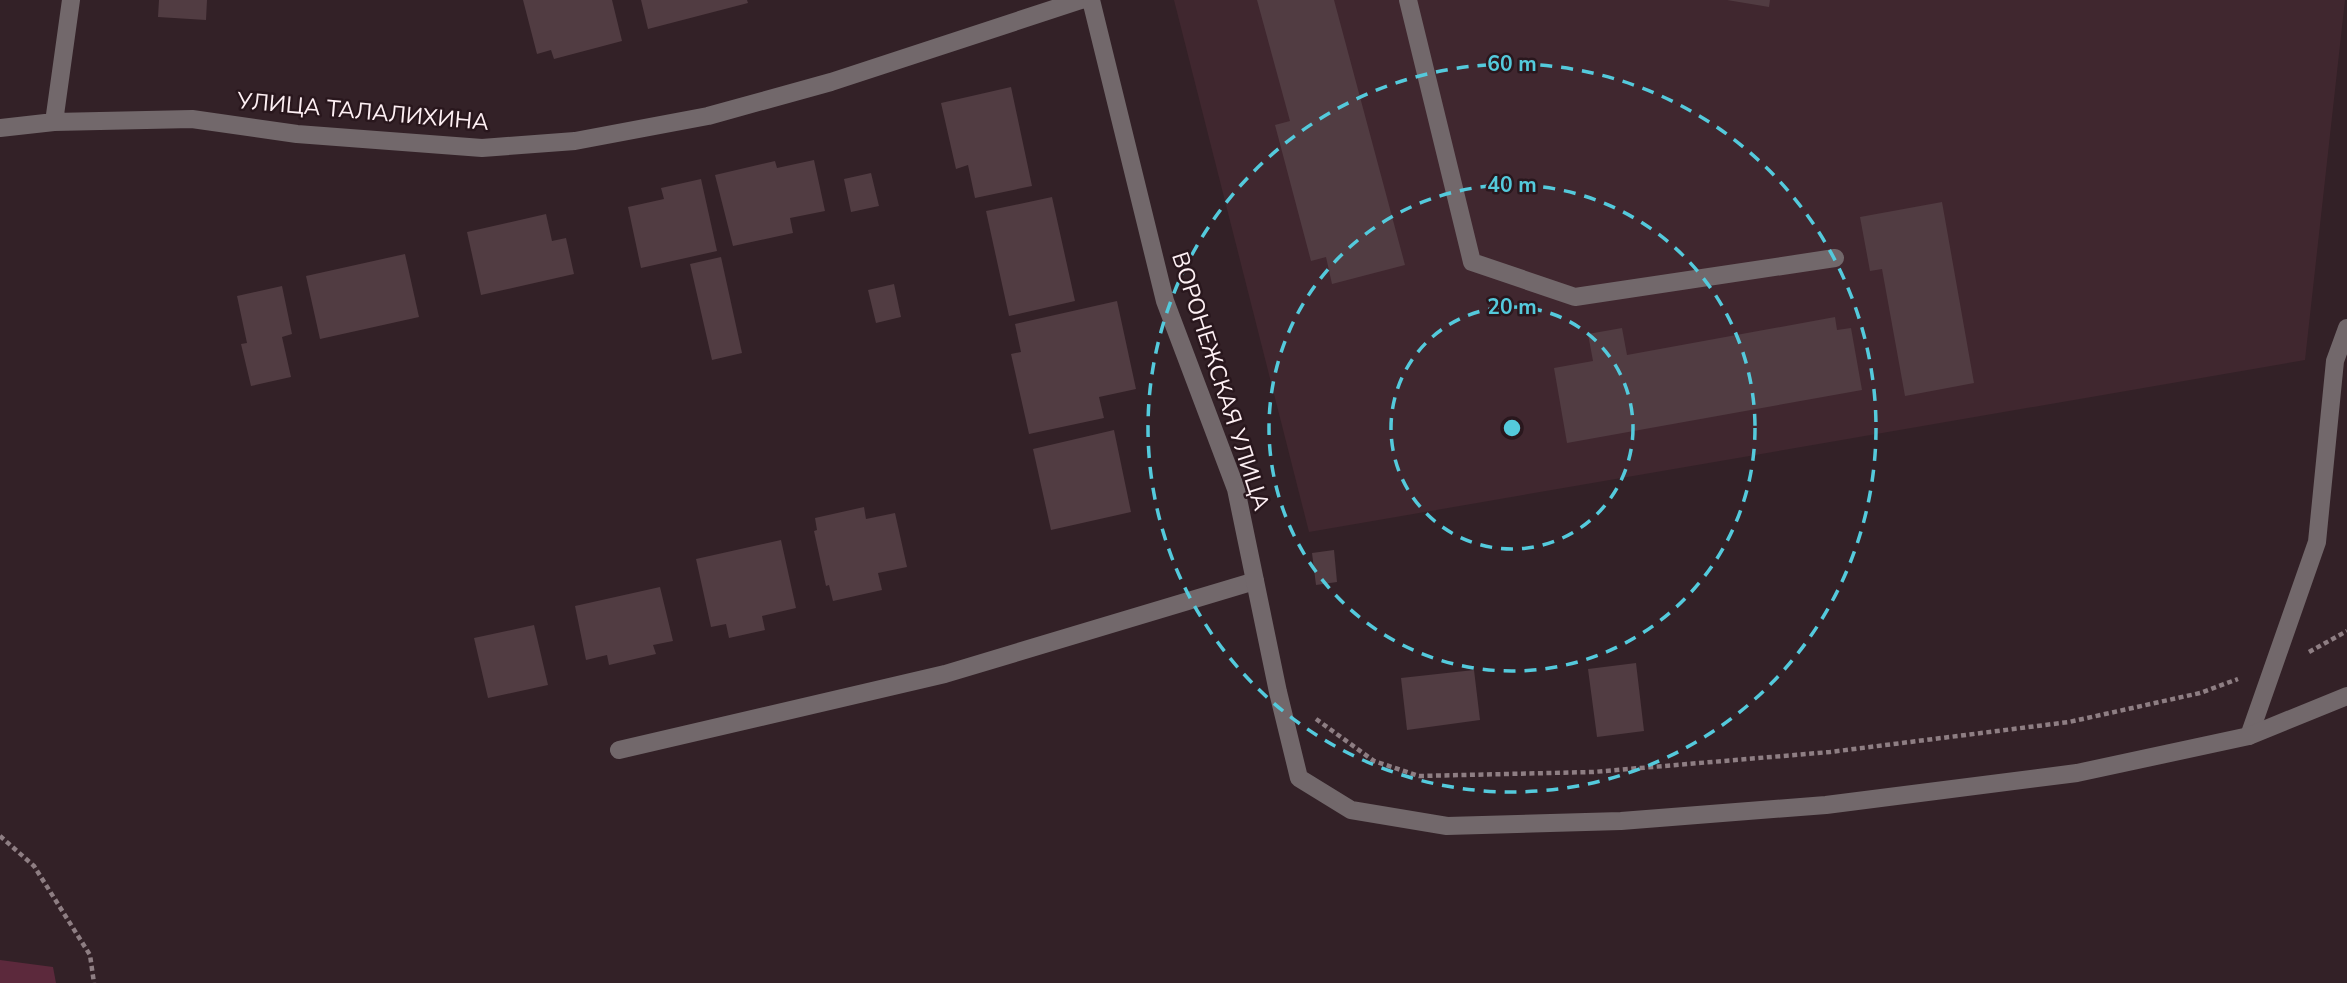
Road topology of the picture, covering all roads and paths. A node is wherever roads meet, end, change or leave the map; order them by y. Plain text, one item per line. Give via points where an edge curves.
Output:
1 (71, 0) edge
2 (1081, 0) edge
3 (1091, 0) edge
4 (1408, 0) edge
5 (54, 122) junction
6 (0, 128) edge
7 (1835, 257) dead end
8 (2347, 328) edge
9 (1255, 582) junction
10 (2347, 631) edge
11 (2276, 665) junction
12 (1278, 692) junction
13 (2347, 696) edge
14 (2249, 736) junction
15 (619, 750) dead end
16 (0, 836) edge
17 (94, 983) edge

1 - 5 street
2 - 5 street, УЛИЦА ТАЛАЛИХИНА via 831,82 708,116 575,141 482,148 297,134 192,119
3 - 9 street, ВОРОНЕЖСКАЯ УЛИЦА via 1165,301 1236,489
4 - 7 street via 1472,262 1575,297
5 - 6 street, УЛИЦА ТАЛАЛИХИНА
8 - 11 street via 2335,361 2317,542
9 - 12 street, ВОРОНЕЖСКАЯ УЛИЦА
9 - 15 street via 945,674
10 - 11 path
11 - 12 path via 2200,693 2068,722 1830,752 1593,772 1419,776 1374,761
11 - 14 street
12 - 14 street, ВОРОНЕЖСКАЯ УЛИЦА via 1299,778 1351,810 1447,826 1621,821 1826,805 2077,773
13 - 14 street
16 - 17 path via 34,866 90,955

